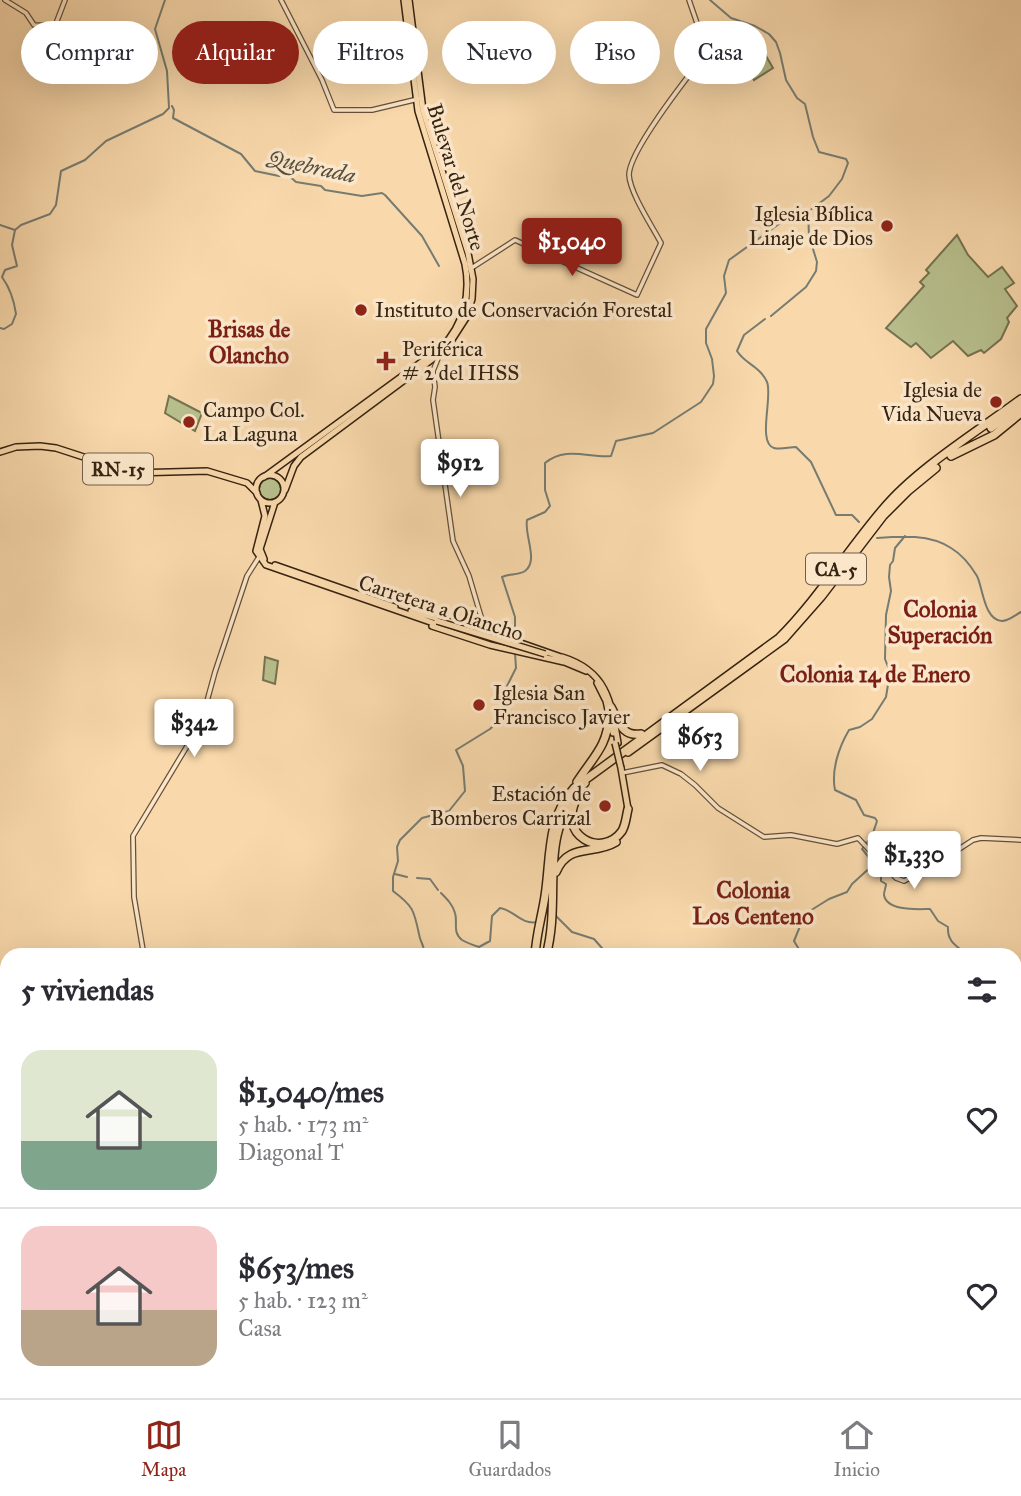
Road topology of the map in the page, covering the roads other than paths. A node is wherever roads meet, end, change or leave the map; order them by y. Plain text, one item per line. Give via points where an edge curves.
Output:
1 (5, 0) edge
2 (65, 0) edge
3 (281, 0) edge
4 (404, 0) edge
5 (409, 0) edge
6 (689, 0) edge
7 (418, 99) junction
8 (469, 269) junction
9 (439, 355) junction
10 (425, 363) junction
11 (433, 378) junction
12 (1021, 399) edge
13 (1021, 406) edge
14 (1021, 413) edge
15 (0, 452) edge
16 (951, 456) junction
17 (262, 478) junction
18 (247, 483) junction
19 (285, 490) junction
20 (257, 493) junction
21 (261, 500) junction
22 (275, 502) junction
23 (259, 560) junction
24 (410, 612) junction
25 (483, 622) junction
26 (488, 633) junction
27 (490, 645) junction
28 (564, 660) junction
29 (610, 711) junction
30 (645, 733) junction
31 (621, 770) junction
32 (586, 782) junction
33 (573, 788) junction
34 (628, 809) junction
35 (1021, 840) edge
36 (552, 880) junction
37 (538, 930) junction
38 (549, 932) junction
39 (535, 946) joint
40 (143, 948) edge
41 (546, 948) edge
42 (547, 948) edge

1 - 2 street via 34,25 55,26
3 - 7 street via 334,110 372,110
4 - 7 main road, Bulevar del Norte
5 - 7 main road, Bulevar del Norte
6 - 8 street via 707,52 646,135 630,168 629,178 661,243 637,295 516,240
7 - 8 main road, Bulevar del Norte
8 - 9 main road, Bulevar del Norte via 472,299 466,318
8 - 10 main road, Bulevar del Norte via 461,318
9 - 10 main road, Bulevar del Norte
9 - 11 street
10 - 11 street
10 - 17 main road, Bulevar del Norte
10 - 19 main road, Bulevar del Norte via 301,457
11 - 25 street via 453,541
12 - 30 highway, CA-5 via 892,499 779,638
13 - 16 highway, CA-5
14 - 16 highway via 994,435
15 - 18 main road, RN-15 via 16,447 56,448 133,473 198,470
16 - 32 highway, CA-5 via 883,516 784,639
17 - 18 main road
17 - 19 main road via 276,476
17 - 20 main road
18 - 20 main road, RN-15
19 - 22 main road
20 - 21 main road, RN-15
21 - 22 main road
21 - 23 main road via 265,516 257,544
22 - 24 main road, Carretera a Olancho via 260,549 268,563
23 - 24 main road, Carretera a Olancho
23 - 40 street via 247,576 201,723 133,836 134,897
24 - 25 main road via 476,629
24 - 27 main road via 434,627
24 - 28 main road, Carretera a Olancho, bridge
25 - 26 main road
26 - 27 street
26 - 28 main road, bridge
27 - 28 main road
28 - 29 main road, Carretera a Olancho via 594,678
29 - 30 highway via 624,731
29 - 31 main road, Carretera a Olancho, bridge
29 - 33 highway via 603,746
30 - 33 highway, CA-5
31 - 34 main road, Carretera a Olancho
31 - 35 street via 668,766 718,808 765,838 788,835 837,844 855,838 904,881 973,840
32 - 34 highway via 570,817 584,839 600,843 616,838
32 - 36 highway, CA-5 via 559,822
33 - 37 highway, CA-5 via 552,828
34 - 36 highway via 627,827 619,840 606,848 567,856
36 - 38 highway, CA-5
37 - 38 highway via 541,936
37 - 39 highway, CA-5
38 - 42 highway, CA-5
39 - 41 highway via 543,941

